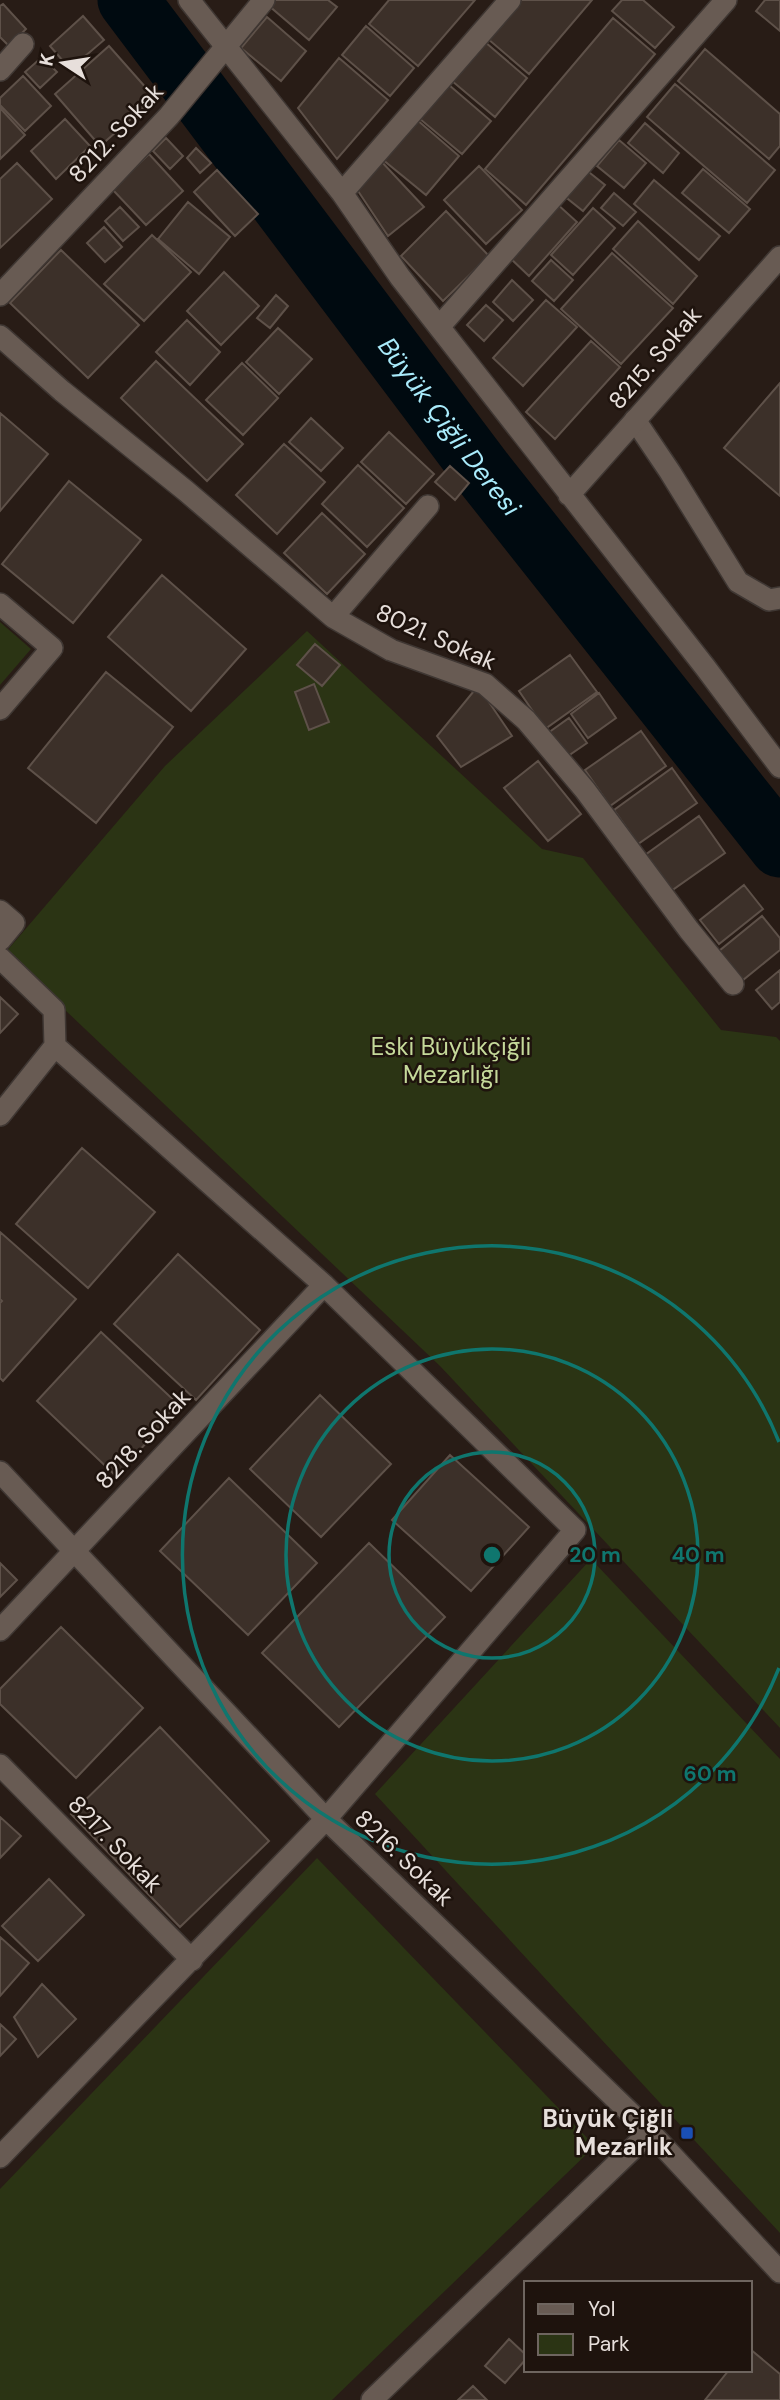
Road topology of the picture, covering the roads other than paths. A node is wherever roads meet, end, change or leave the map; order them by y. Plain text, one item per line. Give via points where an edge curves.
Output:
1 (189, 0) edge
2 (264, 0) edge
3 (510, 0) edge
4 (726, 0) edge
5 (23, 44) dead end
6 (226, 46) junction
7 (0, 70) edge
8 (342, 193) junction
9 (780, 257) edge
10 (0, 295) edge
11 (439, 327) junction
12 (0, 336) edge
13 (635, 421) junction
14 (569, 495) junction
15 (428, 506) dead end
16 (780, 598) edge
17 (0, 604) edge
18 (333, 617) junction
19 (0, 709) edge
20 (780, 767) edge
21 (0, 911) edge
22 (0, 940) edge
23 (0, 958) edge
24 (733, 984) dead end
25 (55, 1046) junction
26 (0, 1115) edge
27 (324, 1285) junction
28 (0, 1472) edge
29 (74, 1550) junction
30 (0, 1630) edge
31 (0, 1765) edge
32 (326, 1819) junction
33 (192, 1960) junction
34 (650, 2132) junction
35 (0, 2157) edge
36 (780, 2272) edge
37 (372, 2400) edge

1 - 6 street
2 - 6 street, 8212. Sokak
3 - 8 street
4 - 11 street
5 - 7 street
6 - 8 street
6 - 10 street, 8212. Sokak via 169,116
8 - 11 street
9 - 13 street, 8215. Sokak
11 - 14 street
12 - 18 street, 8021. Sokak
13 - 14 street, 8215. Sokak
13 - 16 street via 738,582 769,600
14 - 20 street
15 - 18 street
17 - 19 street via 51,648
18 - 24 street, 8021. Sokak via 391,650 485,684 527,720
21 - 22 street via 14,923
23 - 25 street via 54,1010
25 - 26 street
25 - 27 street
27 - 29 street, 8218. Sokak
27 - 32 street via 575,1530
28 - 29 street, 8216. Sokak
29 - 30 street, 8218. Sokak
29 - 32 street, 8216. Sokak
31 - 33 street, 8217. Sokak
32 - 33 street
32 - 34 street, 8216. Sokak
33 - 35 street
34 - 36 street, 8216. Sokak
34 - 37 street

